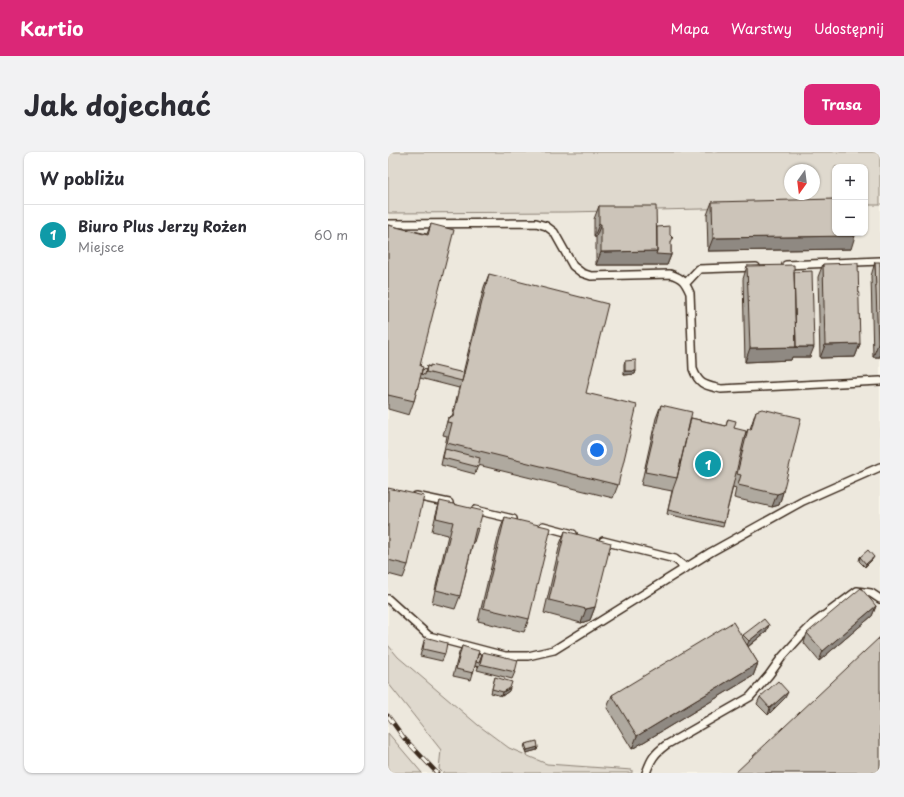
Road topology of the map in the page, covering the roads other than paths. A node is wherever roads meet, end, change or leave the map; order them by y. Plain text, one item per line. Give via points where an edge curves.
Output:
1 (388, 224) edge
2 (880, 261) edge
3 (761, 266) edge
4 (777, 266) edge
5 (686, 283) junction
6 (880, 381) edge
7 (880, 467) edge
8 (411, 494) edge
9 (458, 506) edge
10 (466, 507) edge
11 (520, 520) edge
12 (536, 524) edge
13 (582, 536) edge
14 (598, 540) edge
15 (686, 568) junction
16 (880, 598) edge
17 (388, 599) edge
18 (646, 773) edge

1 - 5 lane via 536,223 554,232 573,266 582,273 591,276 670,274
2 - 4 lane
3 - 5 lane via 698,269
5 - 6 lane via 690,293 693,369 697,378 706,385 721,389
7 - 15 lane via 803,501
8 - 9 lane
10 - 11 lane
12 - 13 lane
14 - 15 lane via 675,559
15 - 17 lane via 554,650 528,656 505,656 429,636
16 - 18 lane via 871,592 857,591 814,623 782,656 750,697 666,745 655,754

